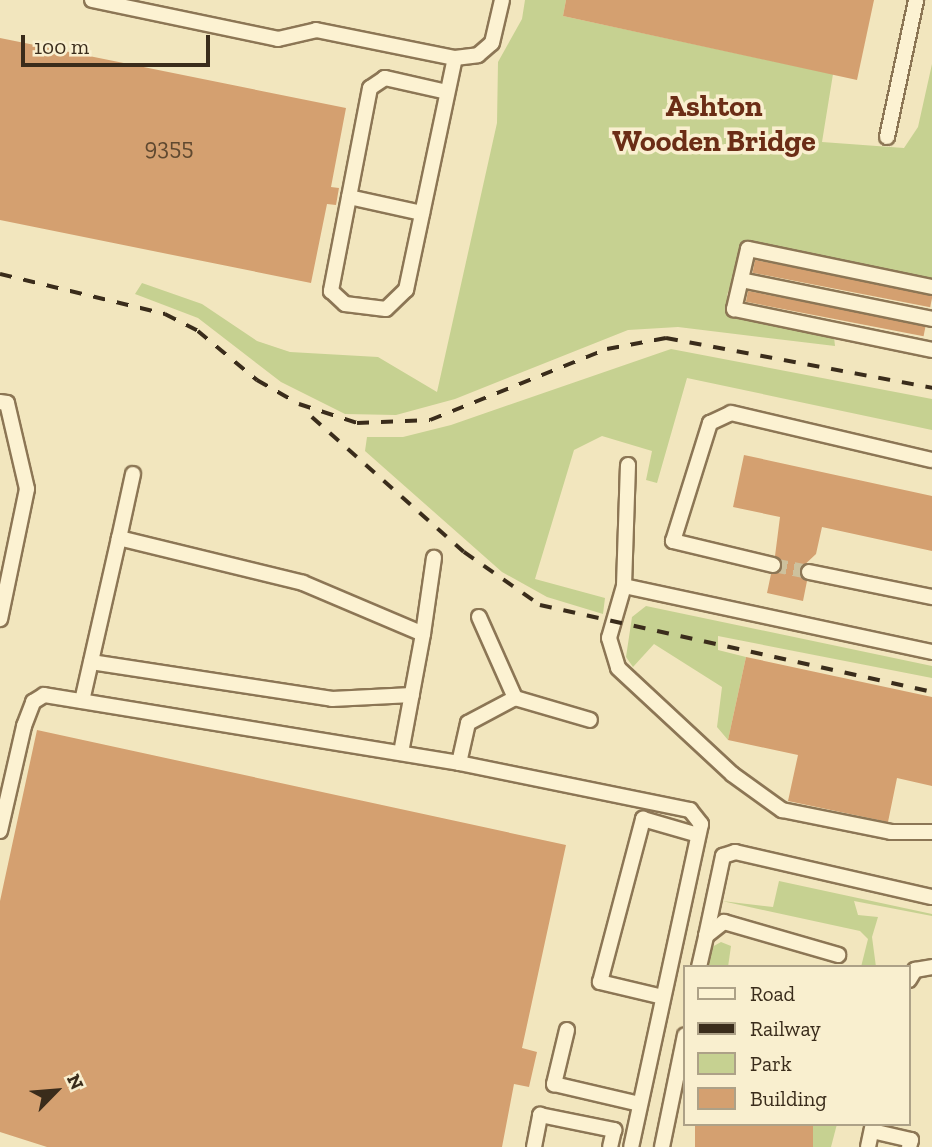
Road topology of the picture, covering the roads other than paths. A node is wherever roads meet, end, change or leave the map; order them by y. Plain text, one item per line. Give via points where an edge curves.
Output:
1 (92, 0) edge
2 (502, 0) edge
3 (916, 0) edge
4 (455, 58) junction
5 (447, 92) junction
6 (887, 137) dead end
7 (349, 197) junction
8 (422, 213) junction
9 (741, 280) junction
10 (932, 287) edge
11 (932, 319) edge
12 (931, 345) edge
13 (0, 402) edge
14 (932, 460) edge
15 (628, 466) dead end
16 (132, 474) dead end
17 (119, 538) junction
18 (433, 558) dead end
19 (773, 565) tunnel mouth
20 (808, 572) tunnel mouth
21 (624, 586) junction
22 (932, 597) edge
23 (479, 617) dead end
24 (0, 619) edge
25 (423, 634) junction
26 (932, 652) edge
27 (91, 662) junction
28 (412, 695) junction
29 (515, 698) junction
30 (82, 701) junction
31 (590, 720) dead end
32 (401, 753) junction
33 (459, 763) junction
34 (0, 831) edge
35 (932, 832) edge
36 (698, 835) junction
37 (932, 897) edge
38 (706, 936) junction
39 (838, 955) dead end
40 (699, 965) edge
41 (932, 967) edge
42 (911, 977) edge
43 (663, 997) junction
44 (567, 1030) dead end
45 (684, 1040) edge
46 (640, 1104) junction
47 (872, 1127) edge
48 (534, 1147) edge
49 (610, 1147) edge
50 (631, 1147) edge
51 (662, 1147) edge
52 (868, 1147) edge
53 (909, 1147) edge

1 - 4 lane via 278,39 316,30
2 - 4 lane via 492,43 478,55
3 - 6 lane
4 - 5 lane
5 - 7 lane via 386,78 370,88
5 - 8 lane
7 - 8 lane
7 - 8 lane via 331,291 345,304 386,309 406,290
9 - 10 lane via 748,249
9 - 11 lane
9 - 12 lane via 734,309
13 - 24 lane via 7,403 27,489
14 - 19 lane via 731,413 710,423 673,541
15 - 21 lane
16 - 17 lane
17 - 25 lane via 303,583
17 - 27 lane
18 - 25 lane
20 - 22 lane
21 - 26 lane
21 - 35 lane via 609,638 618,668 732,774 782,810 891,832
23 - 29 lane
25 - 28 lane
27 - 28 lane via 332,699
27 - 30 lane
28 - 32 lane
29 - 31 lane
29 - 33 lane via 468,723
30 - 32 lane
30 - 34 lane via 44,695 33,702
32 - 33 lane
33 - 36 lane via 690,810 701,824
36 - 43 lane
36 - 43 lane via 643,820 600,982
37 - 38 lane via 735,852 723,856
38 - 39 lane via 724,922
38 - 40 lane
41 - 42 lane via 915,970
43 - 46 lane
44 - 46 lane via 554,1084
45 - 51 lane
46 - 50 lane
47 - 52 lane
47 - 53 lane via 911,1140
48 - 49 lane via 540,1115 614,1130

